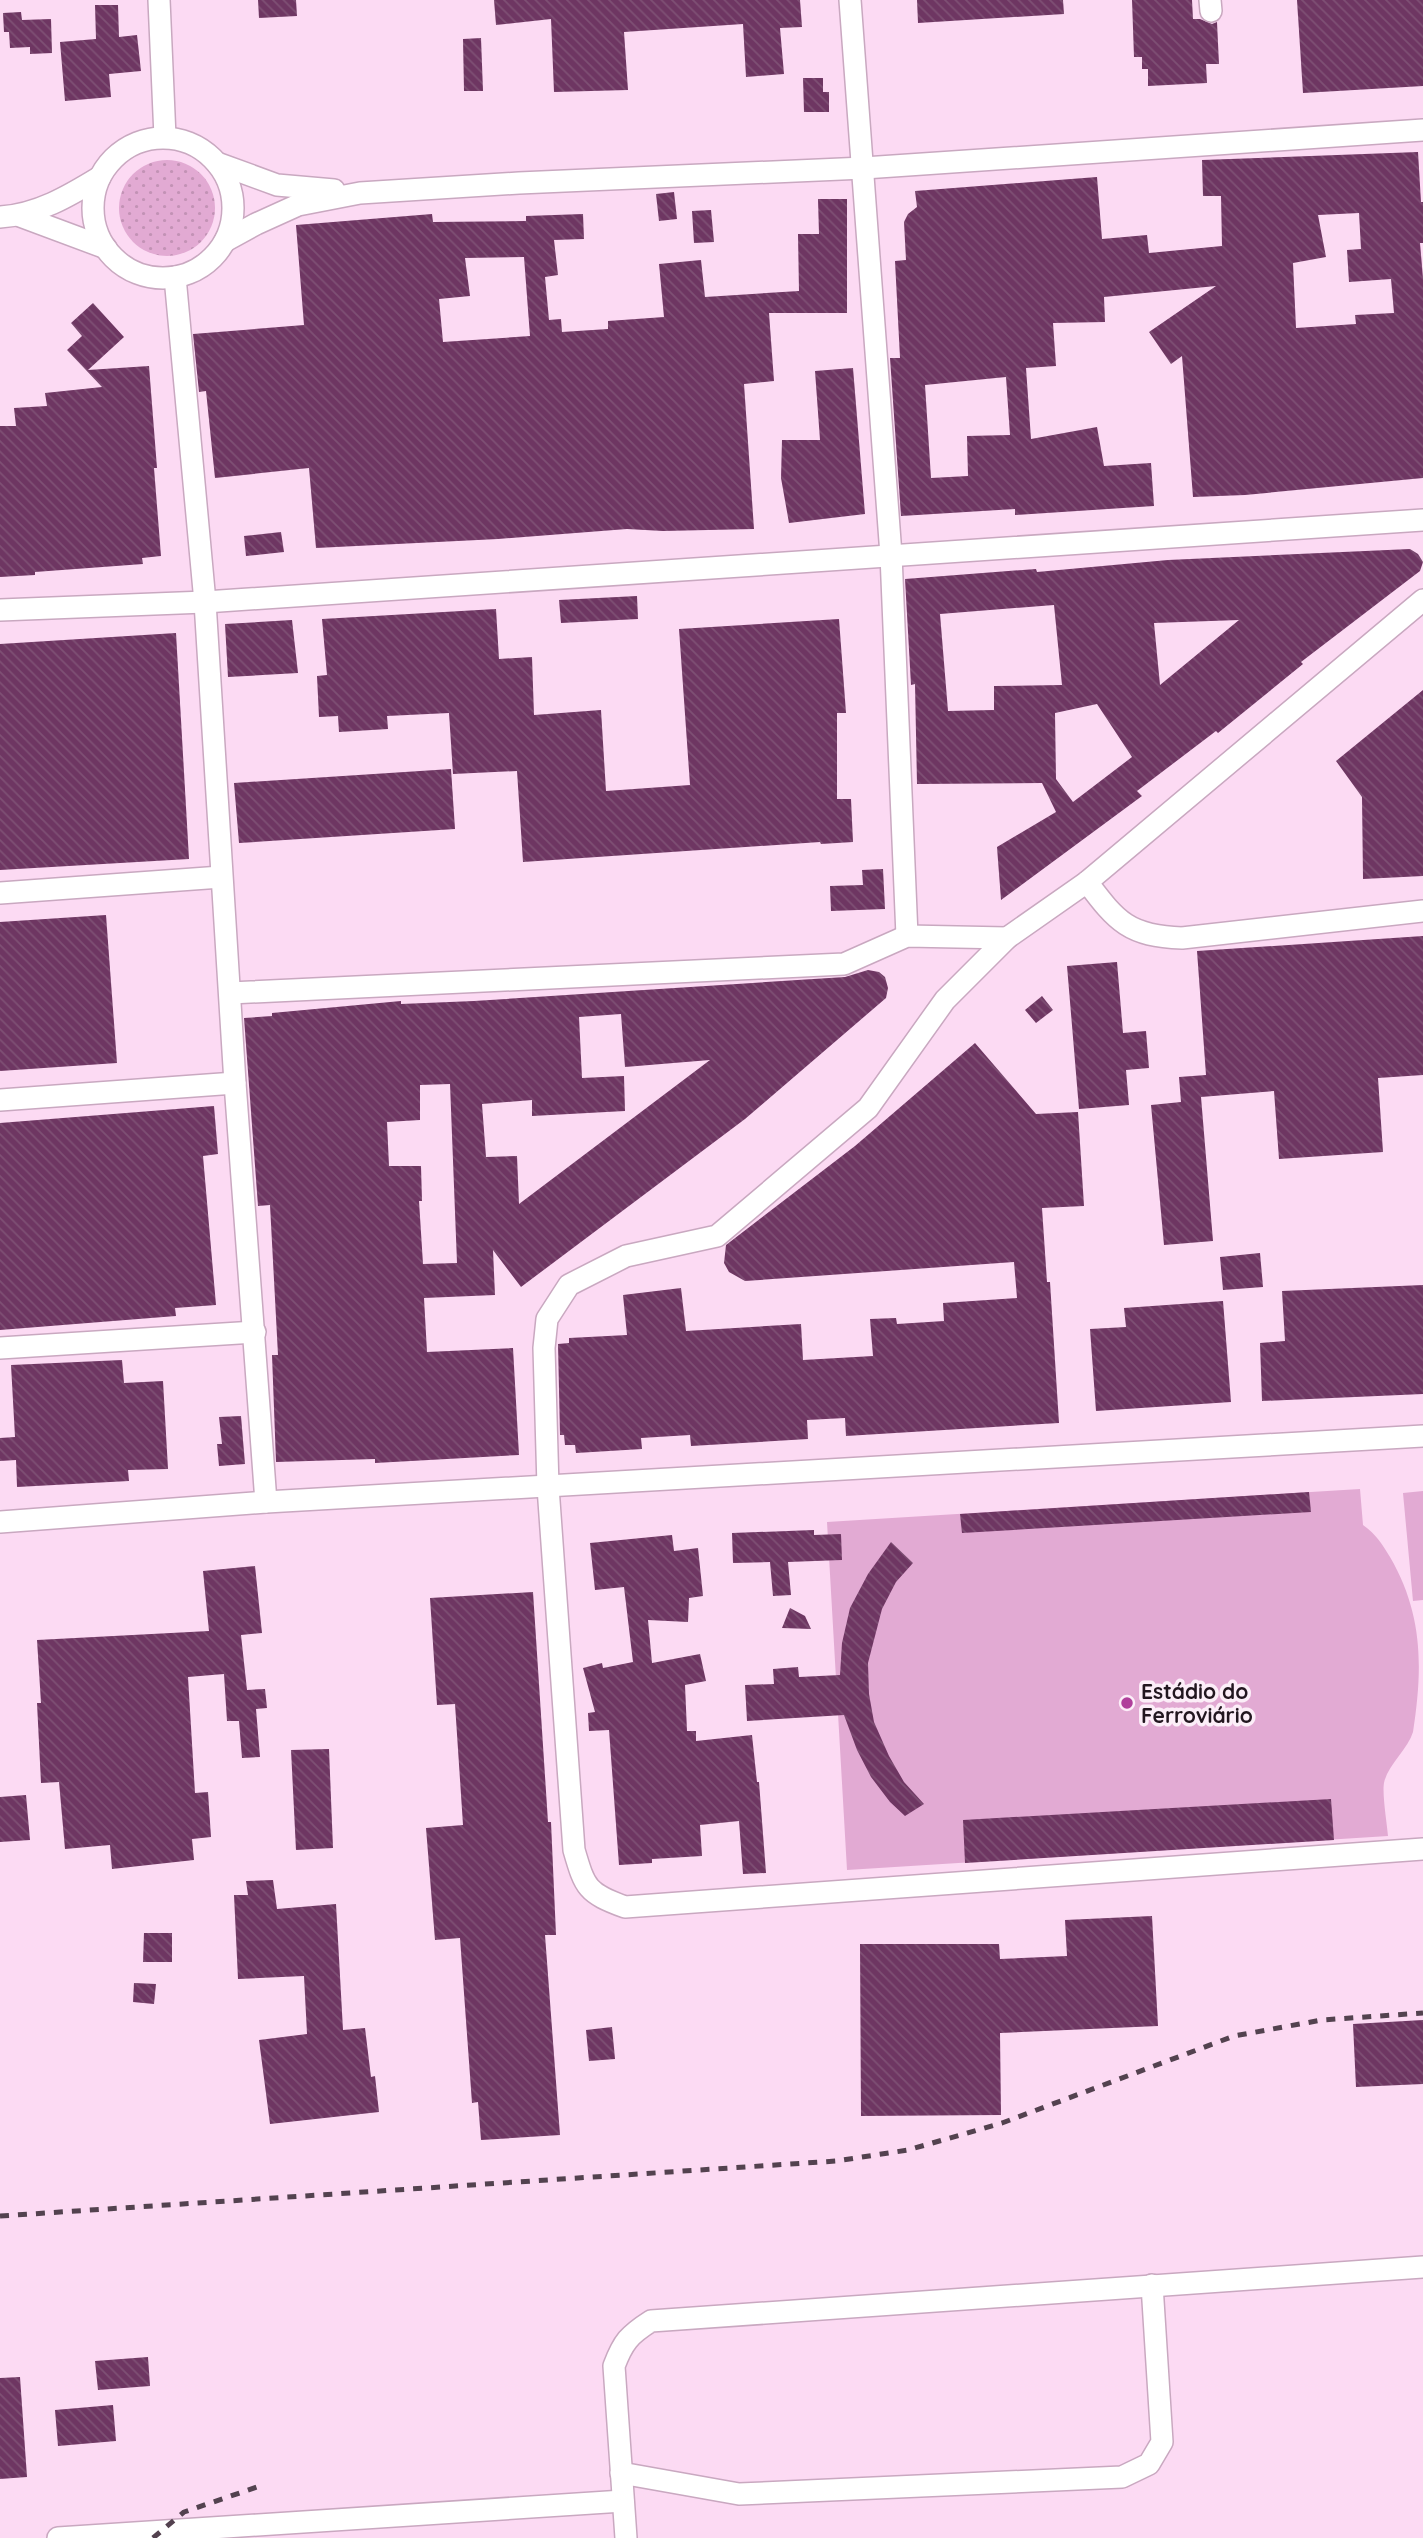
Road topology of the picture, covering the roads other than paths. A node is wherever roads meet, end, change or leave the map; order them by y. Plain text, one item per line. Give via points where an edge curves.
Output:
1 (159, 0) edge
2 (850, 0) edge
3 (1423, 130) edge
4 (165, 137) junction
5 (217, 163) junction
6 (864, 167) junction
7 (100, 177) junction
8 (360, 193) junction
9 (10, 216) edge
10 (225, 241) junction
11 (106, 248) junction
12 (174, 277) junction
13 (1423, 520) edge
14 (891, 555) junction
15 (1423, 600) edge
16 (205, 602) junction
17 (0, 610) edge
18 (221, 877) junction
19 (1087, 882) junction
20 (0, 893) edge
21 (1423, 911) edge
22 (907, 936) junction
23 (1007, 938) junction
24 (230, 993) junction
25 (235, 1083) junction
26 (0, 1100) edge
27 (255, 1332) junction
28 (0, 1348) edge
29 (1423, 1436) edge
30 (548, 1487) junction
31 (266, 1502) junction
32 (0, 1522) edge
33 (1423, 1849) edge
34 (1423, 2267) edge
35 (1152, 2285) junction
36 (621, 2473) junction
37 (623, 2501) junction
38 (58, 2538) edge
39 (626, 2538) edge

1 - 4 street
2 - 6 street
3 - 6 street
4 - 5 street via 202,149
4 - 7 street via 126,148
5 - 8 street via 277,186
5 - 10 street via 233,201
6 - 8 street
6 - 14 street
7 - 9 street via 67,197
7 - 11 street via 93,214
8 - 10 street via 298,205
9 - 11 street
10 - 12 street via 204,265
11 - 12 street via 136,272
12 - 16 street
13 - 14 street
14 - 16 street
14 - 22 street
15 - 19 street
16 - 17 street
16 - 18 street
18 - 20 street
18 - 24 street
19 - 21 street via 1129,929 1160,937
19 - 23 street
22 - 23 street
22 - 24 street via 844,964
23 - 30 street via 945,1000 867,1108 717,1236 626,1256 569,1285 547,1319
24 - 25 street
25 - 26 street
25 - 27 street
27 - 28 street
27 - 31 street
29 - 30 street
30 - 31 street
30 - 33 street via 574,1850 582,1877 598,1897 625,1908
31 - 32 street
34 - 35 street
35 - 36 street via 651,2321 623,2344 614,2366
35 - 36 street via 1162,2442 1149,2464 1122,2477 739,2494
36 - 37 street
37 - 38 street
37 - 39 street

